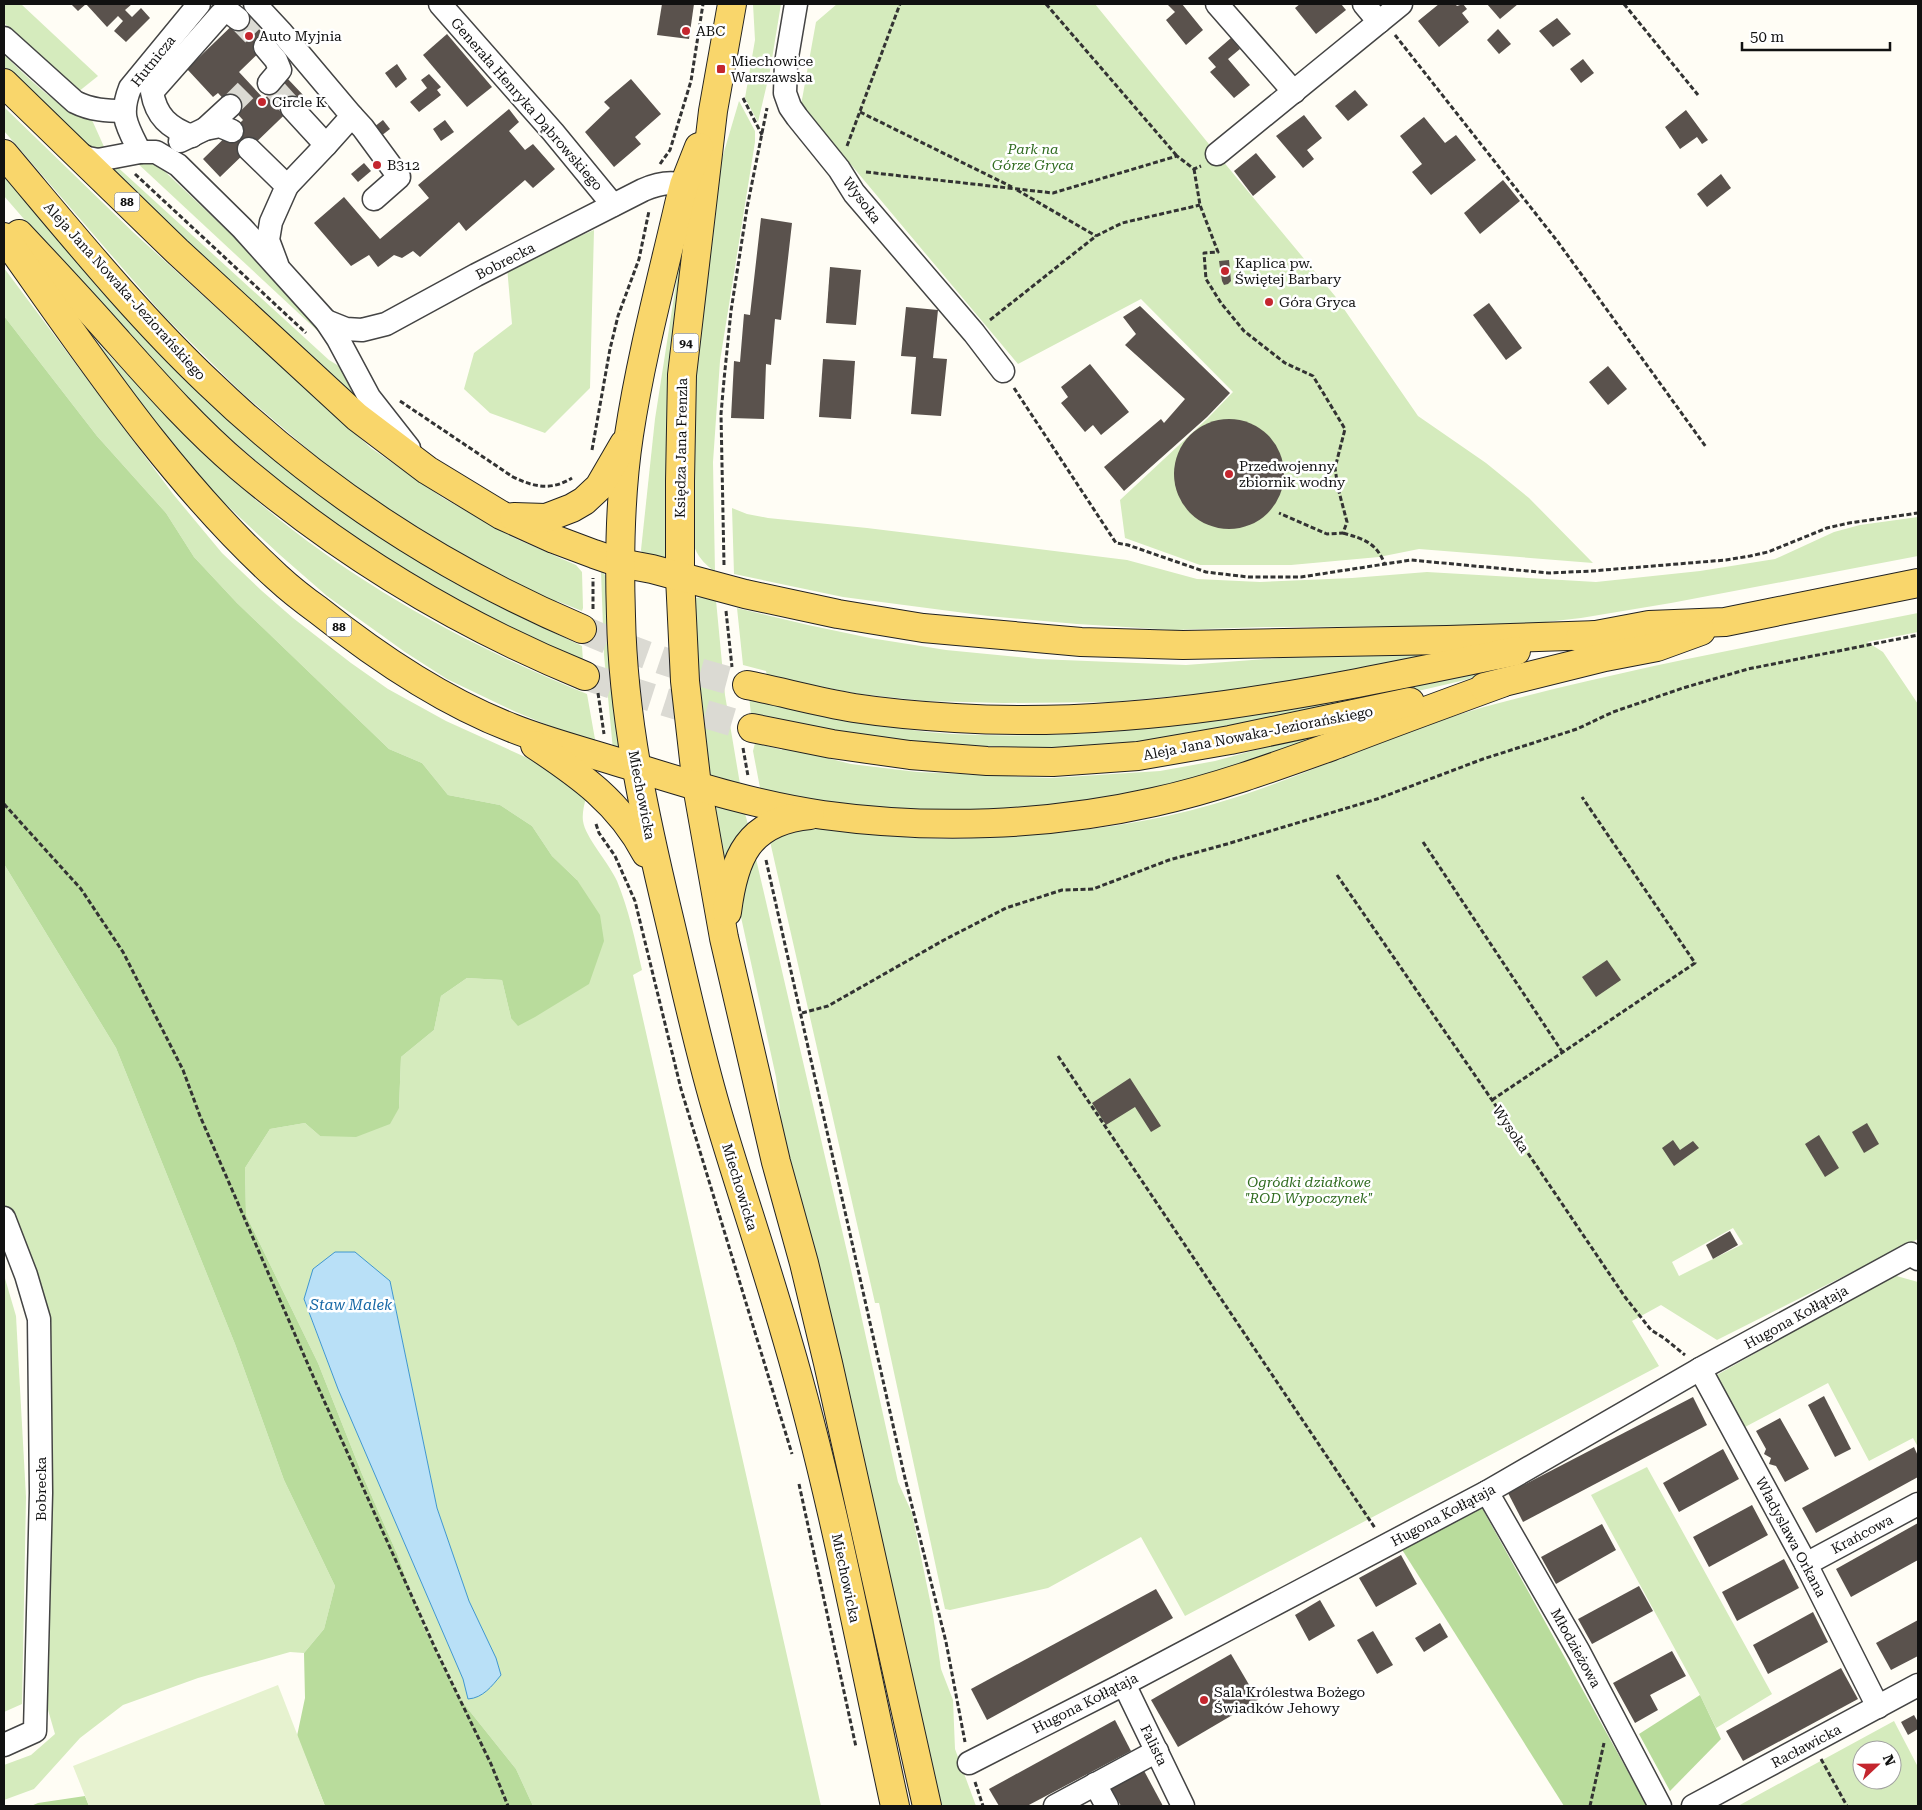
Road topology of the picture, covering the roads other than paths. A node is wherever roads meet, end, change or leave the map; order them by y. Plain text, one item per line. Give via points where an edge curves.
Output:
1 (199, 4) edge
2 (255, 4) edge
3 (440, 4) edge
4 (732, 4) edge
5 (796, 4) edge
6 (1217, 4) edge
7 (1364, 4) edge
8 (1401, 4) edge
9 (238, 19) tunnel mouth
10 (1381, 20) junction
11 (4, 38) edge
12 (265, 47) tunnel mouth
13 (4, 83) edge
14 (265, 85) tunnel mouth
15 (1294, 92) junction
16 (230, 106) tunnel mouth
17 (292, 108) tunnel mouth
18 (124, 111) junction
19 (713, 111) junction
20 (352, 116) junction
21 (232, 131) dead end
22 (198, 132) junction
23 (326, 145) junction
24 (249, 149) dead end
25 (77, 152) junction
26 (148, 152) junction
27 (4, 154) edge
28 (1210, 160) road end
29 (684, 185) junction
30 (287, 186) junction
31 (374, 199) dead end
32 (613, 205) junction
33 (4, 218) edge
34 (4, 237) edge
35 (278, 267) junction
36 (326, 321) junction
37 (1003, 371) road end
38 (629, 436) junction
39 (427, 470) junction
40 (501, 515) junction
41 (620, 563) junction
42 (680, 577) junction
43 (1918, 583) edge
44 (1725, 622) junction
45 (582, 629) tunnel mouth
46 (1598, 635) junction
47 (585, 676) tunnel mouth
48 (739, 676) tunnel mouth
49 (1502, 683) junction
50 (512, 728) junction
51 (747, 736) tunnel mouth
52 (635, 767) junction
53 (697, 786) junction
54 (821, 814) junction
55 (669, 920) junction
56 (724, 938) junction
57 (4, 1218) edge
58 (1914, 1257) edge
59 (1700, 1369) junction
60 (1487, 1492) junction
61 (1918, 1504) edge
62 (1806, 1564) junction
63 (1124, 1684) junction
64 (1918, 1685) edge
65 (1878, 1706) junction
66 (4, 1745) edge
67 (1157, 1751) junction
68 (969, 1763) road end
69 (1095, 1784) junction
70 (895, 1806) edge
71 (927, 1806) edge
72 (1054, 1806) edge
73 (1107, 1806) edge
74 (1183, 1806) edge
75 (1660, 1806) edge
76 (1693, 1806) edge

1 - 18 street, Hutnicza via 130,88
2 - 20 street
3 - 32 street, Generała Henryka Dąbrowskiego
4 - 19 main road, Księdza Jana Frenzla / 94
5 - 37 street, Wysoka via 786,63 785,93 790,107 854,193
6 - 15 street
7 - 10 street
8 - 10 street
9 - 22 street via 229,12 221,14 152,92 154,106 163,118 178,131
10 - 15 street
11 - 18 street via 75,102 85,107
12 - 14 street via 280,70
13 - 25 main road, 88
15 - 28 street
16 - 22 street
17 - 23 street
18 - 26 street via 127,126
19 - 29 main road, Księdza Jana Frenzla / 94
19 - 42 main road, Księdza Jana Frenzla / 94 via 682,374
20 - 23 street
20 - 31 street via 399,177
21 - 22 street via 220,126
22 - 26 street
23 - 30 street
24 - 30 street
25 - 26 street via 98,160
25 - 39 main road, 88 via 185,258 350,411
26 - 35 street via 178,165
27 - 45 main road, Aleja Jana Nowaka-Jeziorańskiego via 153,326 266,435 316,476 395,531 498,590
29 - 32 street, Bobrecka via 654,185
29 - 38 main road, Księdza Jana Frenzla / 94 via 646,343
30 - 35 street via 271,222 268,240
32 - 36 street, Bobrecka via 386,324 362,330
33 - 47 main road via 187,416 240,466 322,531 426,599 536,656
34 - 50 main road, 88 via 152,442 220,522 280,580 359,643 447,698
35 - 36 street
36 - 39 street via 369,397
38 - 40 main road via 599,487 584,501 546,518
38 - 41 main road, Księdza Jana Frenzla / 94
39 - 40 main road, 88
40 - 41 main road, 88 via 554,540
41 - 42 main road, 88
41 - 52 main road, Miechowicka / 94 via 623,674
42 - 46 main road via 838,614 923,628 1081,642 1193,645
42 - 53 main road, Księdza Jana Frenzla / 94 via 685,681
43 - 44 main road, Aleja Jana Nowaka-Jeziorańskiego
44 - 46 main road, Aleja Jana Nowaka-Jeziorańskiego via 1650,625
44 - 49 main road, Aleja Jana Nowaka-Jeziorańskiego via 1657,647
46 - 48 main road, Aleja Jana Nowaka-Jeziorańskiego via 1329,689 1120,717 1056,720 954,718 854,708
49 - 51 main road, Aleja Jana Nowaka-Jeziorańskiego via 1230,740 1101,759 987,761
49 - 54 main road via 1273,767 1154,802 1094,813 990,822 934,824
50 - 52 main road, 88
50 - 55 main road via 581,776 623,817 646,852
52 - 53 main road, 88
52 - 55 main road, Miechowicka / 94
53 - 54 main road
53 - 56 main road, Miechowicka / 94
54 - 56 main road via 794,817 769,826 751,841 733,874
55 - 70 main road, Miechowicka / 94 via 718,1116 820,1458
56 - 71 main road, Miechowicka / 94 via 776,1162 828,1363
57 - 66 street, Bobrecka via 39,1320 41,1493 35,1731
58 - 59 street, Hugona Kołłątaja
59 - 60 street, Hugona Kołłątaja
59 - 62 street, Władyslawa Orkana
60 - 63 street, Hugona Kołłątaja
60 - 75 street, Młodzieżowa via 1579,1652
61 - 62 street, Krańcowa
62 - 65 street, Władyslawa Orkana
63 - 67 street, Falista
63 - 68 street, Hugona Kołłątaja
64 - 65 street, Racławicka
65 - 76 street, Racławicka
67 - 69 street
67 - 74 street, Falista
69 - 72 street
69 - 73 street

